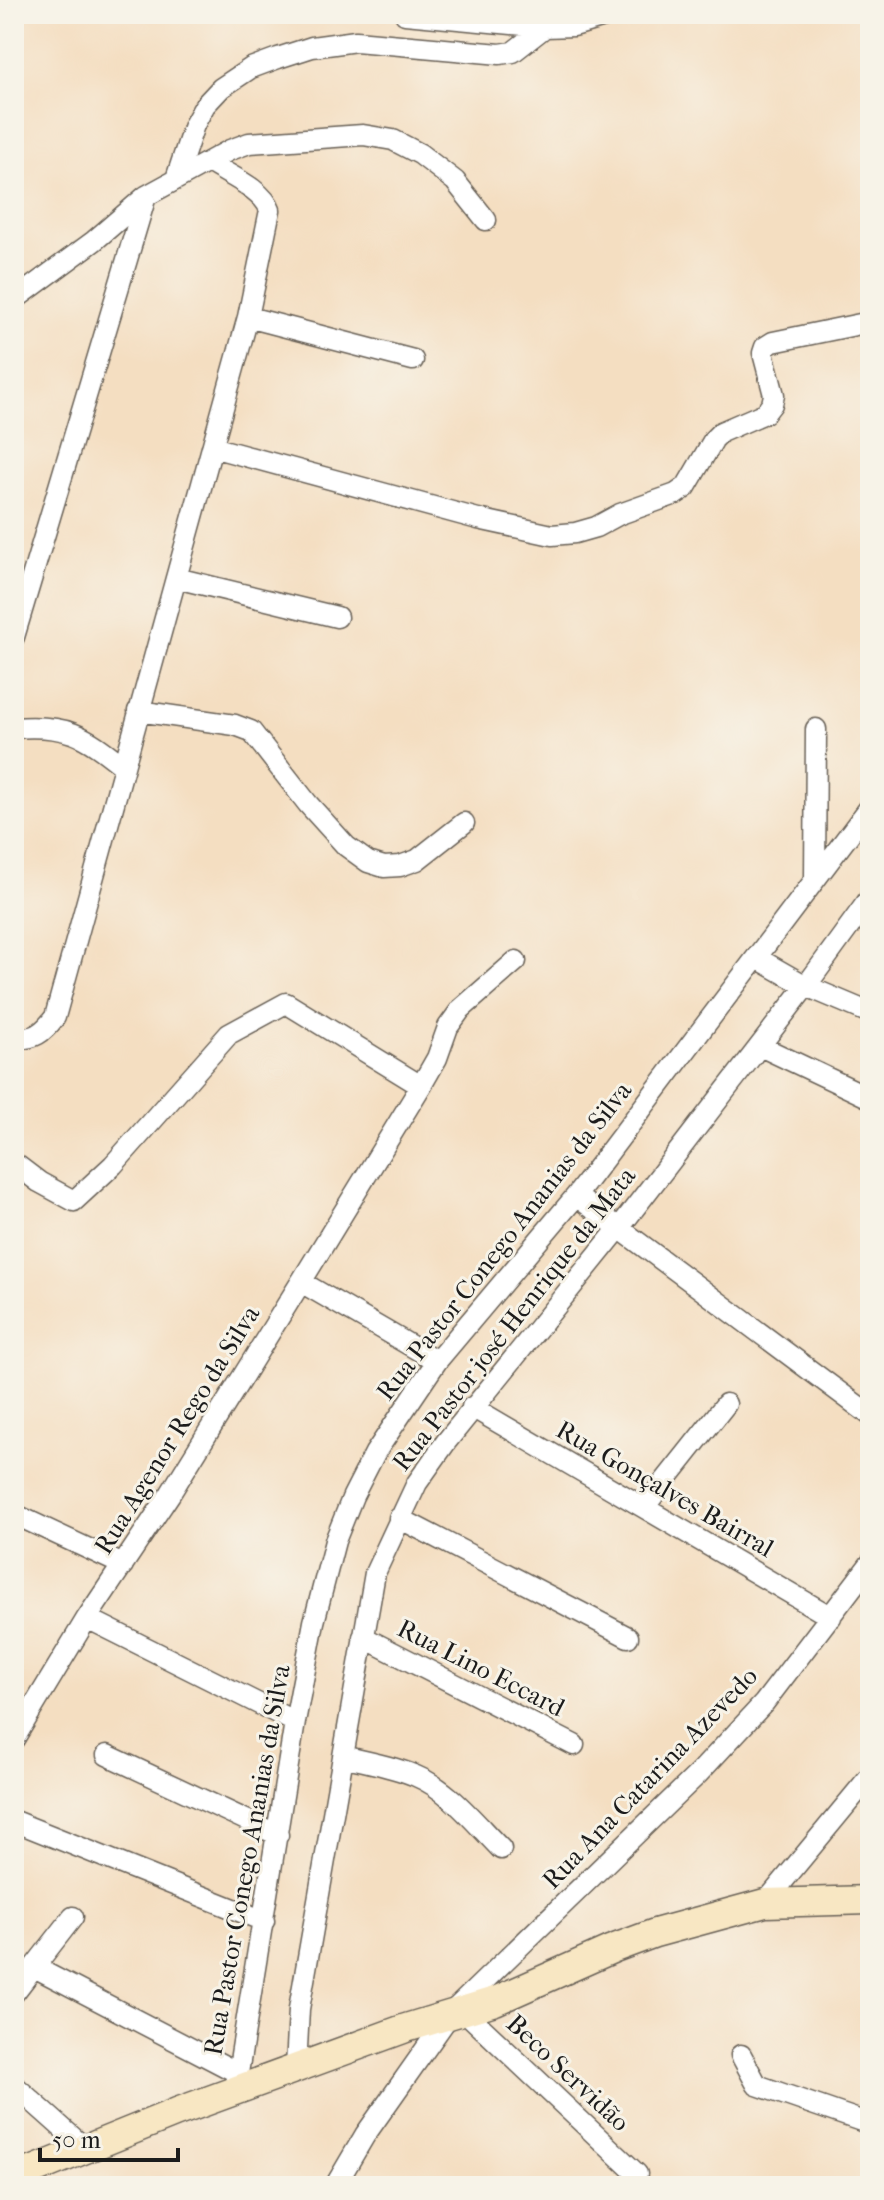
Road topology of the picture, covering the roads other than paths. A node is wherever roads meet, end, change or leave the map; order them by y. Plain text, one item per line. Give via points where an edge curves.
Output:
1 (405, 14) edge
2 (615, 14) edge
3 (545, 27) junction
4 (210, 163) junction
5 (176, 179) junction
6 (146, 196) junction
7 (486, 220) dead end
8 (14, 300) edge
9 (248, 317) junction
10 (870, 322) edge
11 (413, 360) dead end
12 (212, 447) junction
13 (176, 578) junction
14 (337, 617) dead end
15 (14, 637) edge
16 (138, 711) junction
17 (14, 728) edge
18 (816, 729) dead end
19 (123, 766) junction
20 (870, 807) edge
21 (464, 823) dead end
22 (815, 880) junction
23 (870, 898) edge
24 (757, 958) junction
25 (516, 961) dead end
26 (806, 986) junction
27 (870, 1013) edge
28 (14, 1038) edge
29 (760, 1046) junction
30 (421, 1086) junction
31 (870, 1098) edge
32 (14, 1163) edge
33 (576, 1196) junction
34 (620, 1227) junction
35 (301, 1282) junction
36 (437, 1361) junction
37 (726, 1404) dead end
38 (866, 1404) edge
39 (472, 1407) junction
40 (645, 1506) junction
41 (399, 1518) junction
42 (16, 1522) edge
43 (870, 1564) edge
44 (123, 1565) junction
45 (831, 1617) junction
46 (87, 1618) junction
47 (363, 1637) junction
48 (628, 1637) dead end
49 (295, 1722) junction
50 (14, 1739) edge
51 (574, 1745) dead end
52 (107, 1755) dead end
53 (343, 1756) junction
54 (870, 1776) edge
55 (14, 1821) edge
56 (278, 1835) junction
57 (501, 1849) dead end
58 (870, 1900) edge
59 (765, 1903) junction
60 (73, 1917) dead end
61 (264, 1921) junction
62 (34, 1967) junction
63 (14, 1993) edge
64 (457, 2011) junction
65 (741, 2055) dead end
66 (296, 2068) junction
67 (235, 2082) junction
68 (14, 2085) edge
69 (870, 2124) edge
70 (87, 2150) junction
71 (637, 2174) dead end
72 (14, 2178) edge
73 (335, 2186) edge

1 - 3 street
2 - 3 street via 574,26
3 - 5 street via 513,52 500,54 356,41 312,47 251,68 205,105
4 - 5 street
4 - 7 street via 249,143 363,135 393,140 455,181
4 - 9 street via 259,194 270,210
5 - 6 street
6 - 8 street
6 - 15 street
9 - 11 street
9 - 12 street
10 - 12 street via 765,347 774,395 765,413 721,432 676,494 575,533 552,535 478,519
12 - 13 street
13 - 14 street
13 - 16 street
16 - 19 street
16 - 21 street via 251,731 308,804 368,862 384,867 417,860
17 - 19 street via 69,730
18 - 22 street
19 - 28 street via 55,1017 34,1037
20 - 22 street, Rua Pastor Conego Ananias da Silva
22 - 24 street, Rua Pastor Conego Ananias da Silva
23 - 26 street, Rua Pastor josé Henrique da Mata
24 - 26 street
24 - 33 street, Rua Pastor Conego Ananias da Silva
25 - 30 street, Rua Agenor Rego da Silva via 461,1009
26 - 27 street
26 - 29 street, Rua Pastor josé Henrique da Mata
29 - 31 street
29 - 34 street, Rua Pastor josé Henrique da Mata
30 - 32 street via 286,1003 229,1034 113,1165 74,1201
30 - 35 street, Rua Agenor Rego da Silva
33 - 34 street
33 - 36 street, Rua Pastor Conego Ananias da Silva
34 - 38 street via 733,1314
34 - 39 street, Rua Pastor josé Henrique da Mata
35 - 36 street
35 - 44 street, Rua Agenor Rego da Silva
36 - 49 street, Rua Pastor Conego Ananias da Silva via 375,1453 335,1541
37 - 40 street
39 - 40 street, Rua Gonçalves Bairral
39 - 41 street, Rua Pastor josé Henrique da Mata via 417,1483
40 - 45 street, Rua Gonçalves Bairral
41 - 47 street, Rua Pastor josé Henrique da Mata via 375,1573
41 - 48 street
42 - 44 street
43 - 45 street, Rua Ana Catarina Azevedo
44 - 46 street, Rua Agenor Rego da Silva
45 - 64 street, Rua Ana Catarina Azevedo via 764,1703 699,1773
46 - 49 street
46 - 50 street, Rua Agenor Rego da Silva
47 - 51 street, Rua Lino Eccard
47 - 53 street, Rua Pastor josé Henrique da Mata
49 - 56 street, Rua Pastor Conego Ananias da Silva
52 - 56 street
53 - 57 street via 429,1782
53 - 66 street, Rua Pastor josé Henrique da Mata via 299,2009
54 - 59 street
55 - 61 street
56 - 61 street, Rua Pastor Conego Ananias da Silva
58 - 59 main road
59 - 64 main road via 655,1933 495,2001
60 - 62 street
61 - 67 street, Rua Pastor Conego Ananias da Silva
62 - 63 street
62 - 67 street
64 - 66 main road
64 - 71 street, Beco Servidão
64 - 73 street, Rua Ana Catarina Azevedo via 365,2135
65 - 69 street via 757,2085
66 - 67 main road
67 - 70 main road
68 - 70 street
70 - 72 main road

